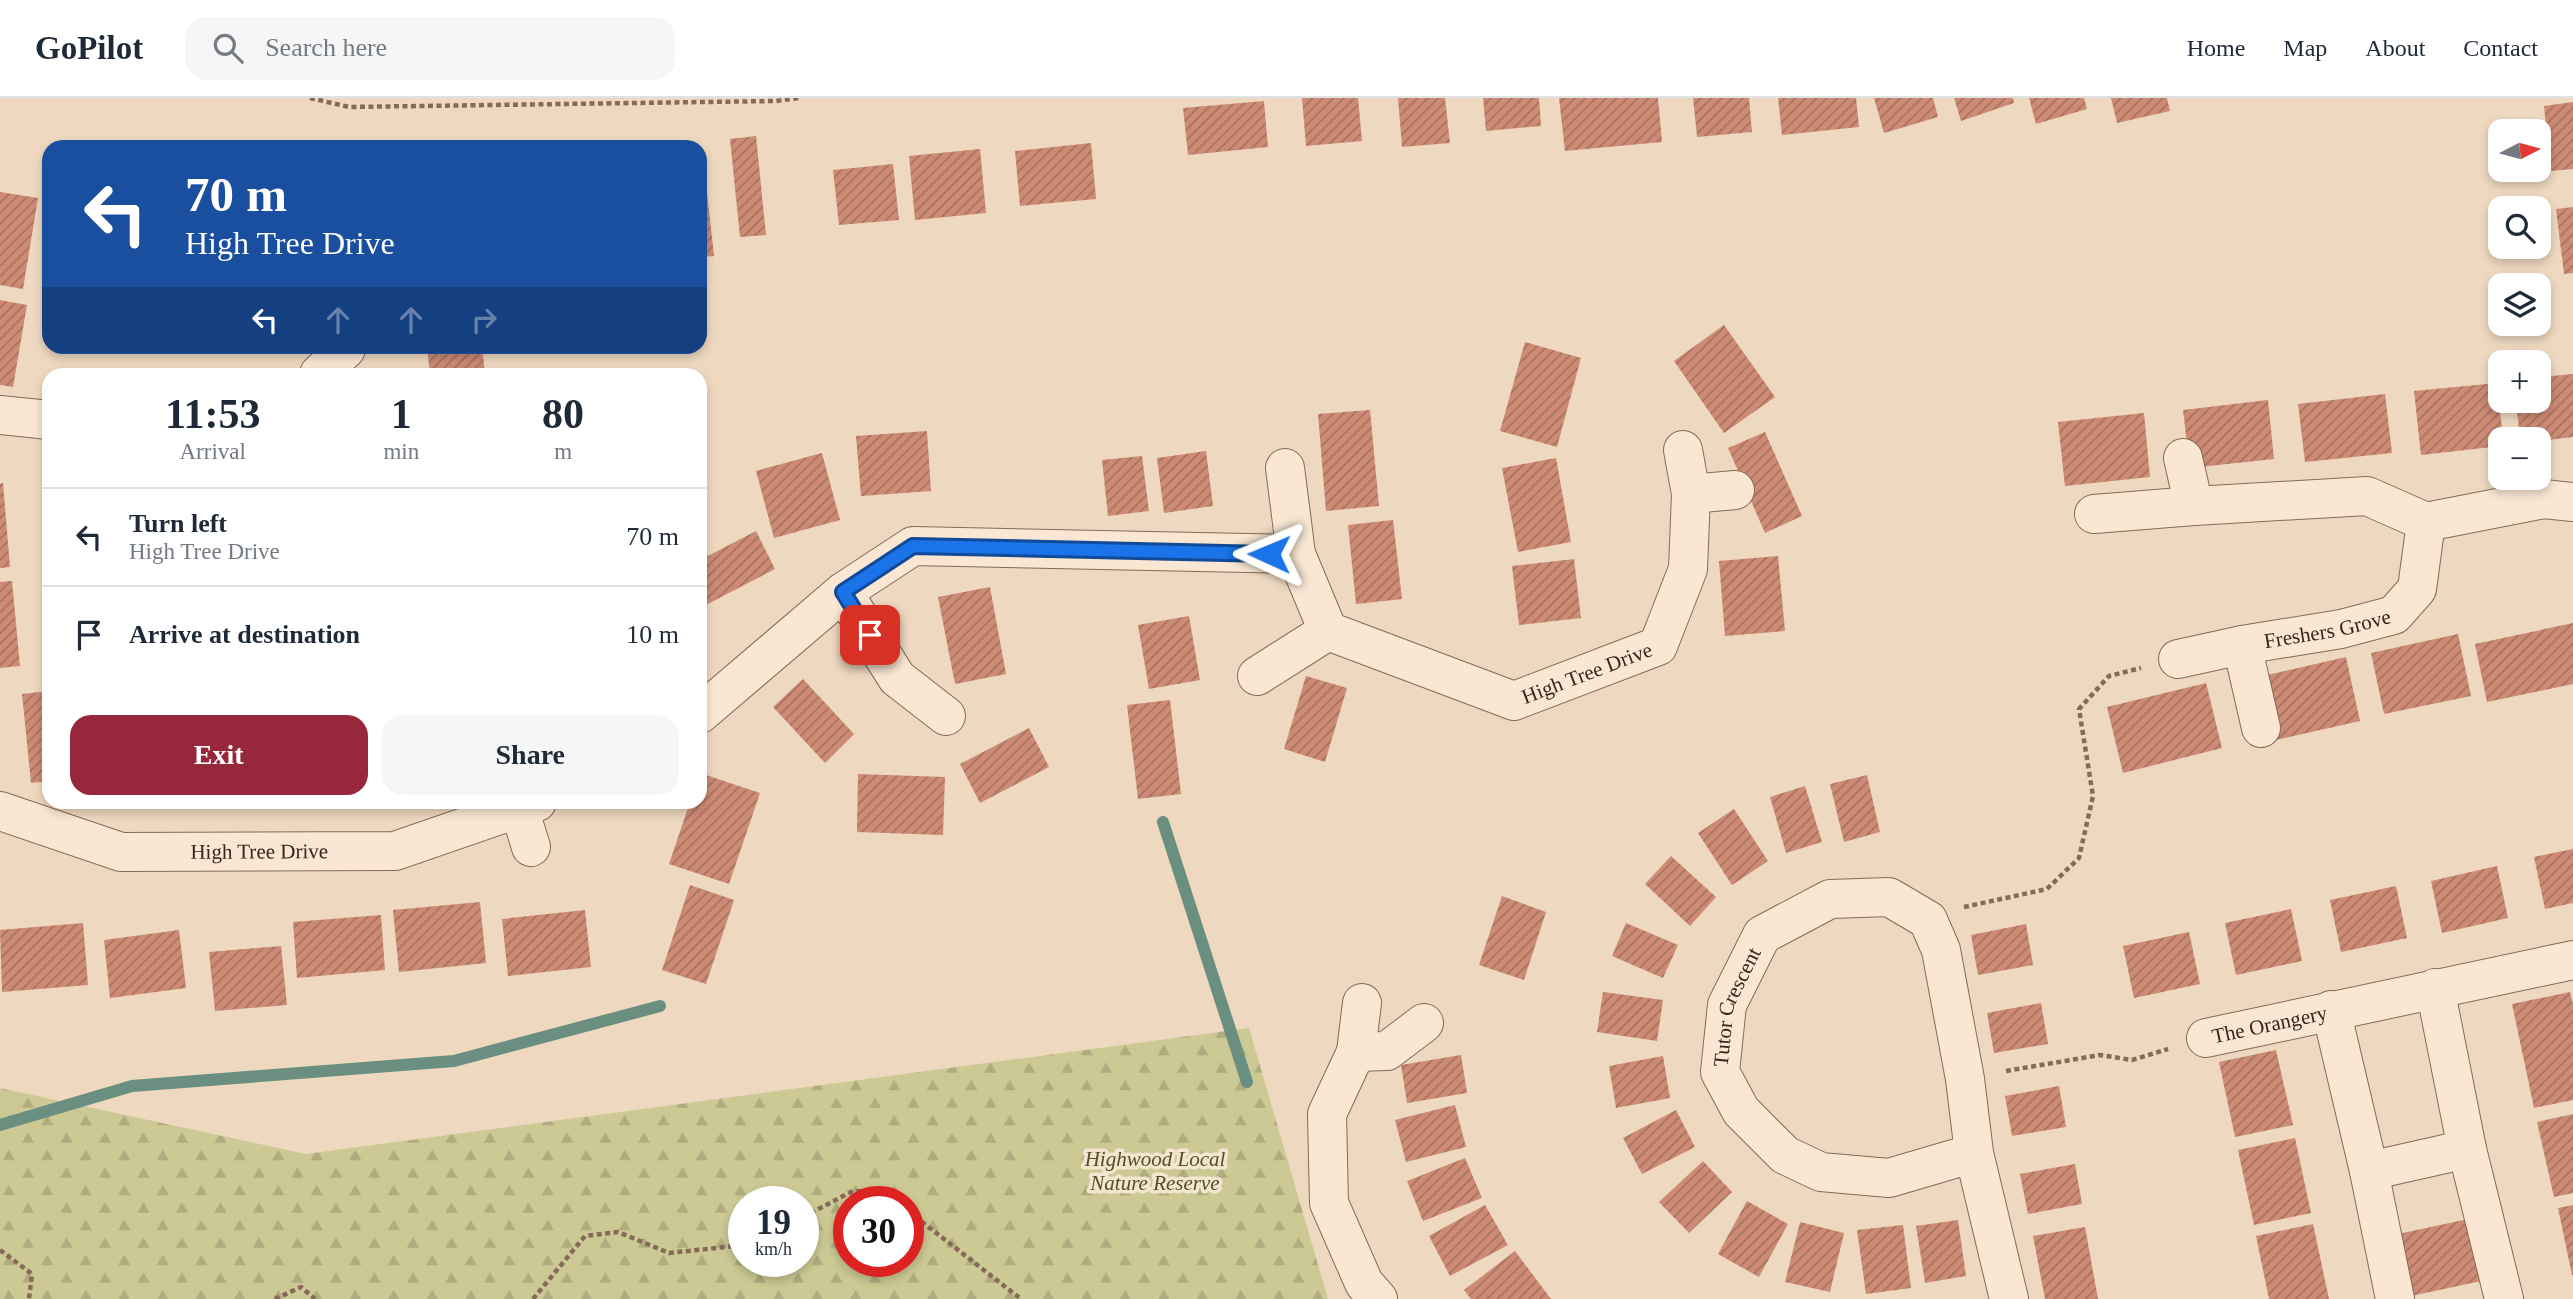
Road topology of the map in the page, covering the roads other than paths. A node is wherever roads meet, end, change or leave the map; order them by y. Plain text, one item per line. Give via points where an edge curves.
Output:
1 (0, 415) edge
2 (42, 419) edge
3 (1683, 450) dead end
4 (2183, 457) dead end
5 (1284, 467) dead end
6 (1735, 490) dead end
7 (1691, 494) junction
8 (2573, 502) edge
9 (2194, 506) junction
10 (2094, 514) dead end
11 (2426, 522) junction
12 (1296, 554) junction
13 (843, 592) junction
14 (1328, 631) junction
15 (2242, 645) junction
16 (2178, 659) road end
17 (1257, 676) dead end
18 (707, 709) edge
19 (946, 716) dead end
20 (2261, 728) dead end
21 (511, 809) edge
22 (526, 809) edge
23 (0, 811) edge
24 (531, 847) dead end
25 (2573, 960) edge
26 (2435, 988) junction
27 (1362, 1003) dead end
28 (2331, 1010) junction
29 (1424, 1023) dead end
30 (2206, 1038) road end
31 (1356, 1052) junction
32 (2467, 1149) junction
33 (1974, 1153) junction
34 (2369, 1171) junction
35 (1378, 1299) edge
36 (2009, 1299) edge
37 (2395, 1299) edge
38 (2504, 1299) edge

1 - 2 street
3 - 7 street, High Tree Drive
4 - 9 street
5 - 12 street
6 - 7 street
7 - 14 street, High Tree Drive via 1688,569 1658,646 1514,701
8 - 11 street via 2544,499
9 - 10 street
9 - 11 street via 2367,496
11 - 15 street, Freshers Grove via 2417,589 2394,615
12 - 13 street via 913,546
12 - 14 street
13 - 18 street
13 - 19 street via 897,678
14 - 17 street
15 - 16 street, Freshers Grove
15 - 20 street, Freshers Grove
21 - 23 street, High Tree Drive via 395,851 121,852
22 - 24 street, High Tree Drive
25 - 26 street, The Orangery
26 - 28 street, The Orangery
26 - 32 street
27 - 31 street
28 - 30 street, The Orangery
28 - 34 street
29 - 31 street via 1387,1051
31 - 35 street via 1327,1114 1329,1203 1364,1283
32 - 34 street
32 - 38 street
33 - 33 street, Tutor Crescent via 1889,1178 1821,1172 1786,1155 1741,1111 1720,1072 1727,1005 1762,935 1830,899 1889,897 1928,920 1941,950
33 - 36 street
34 - 37 street

